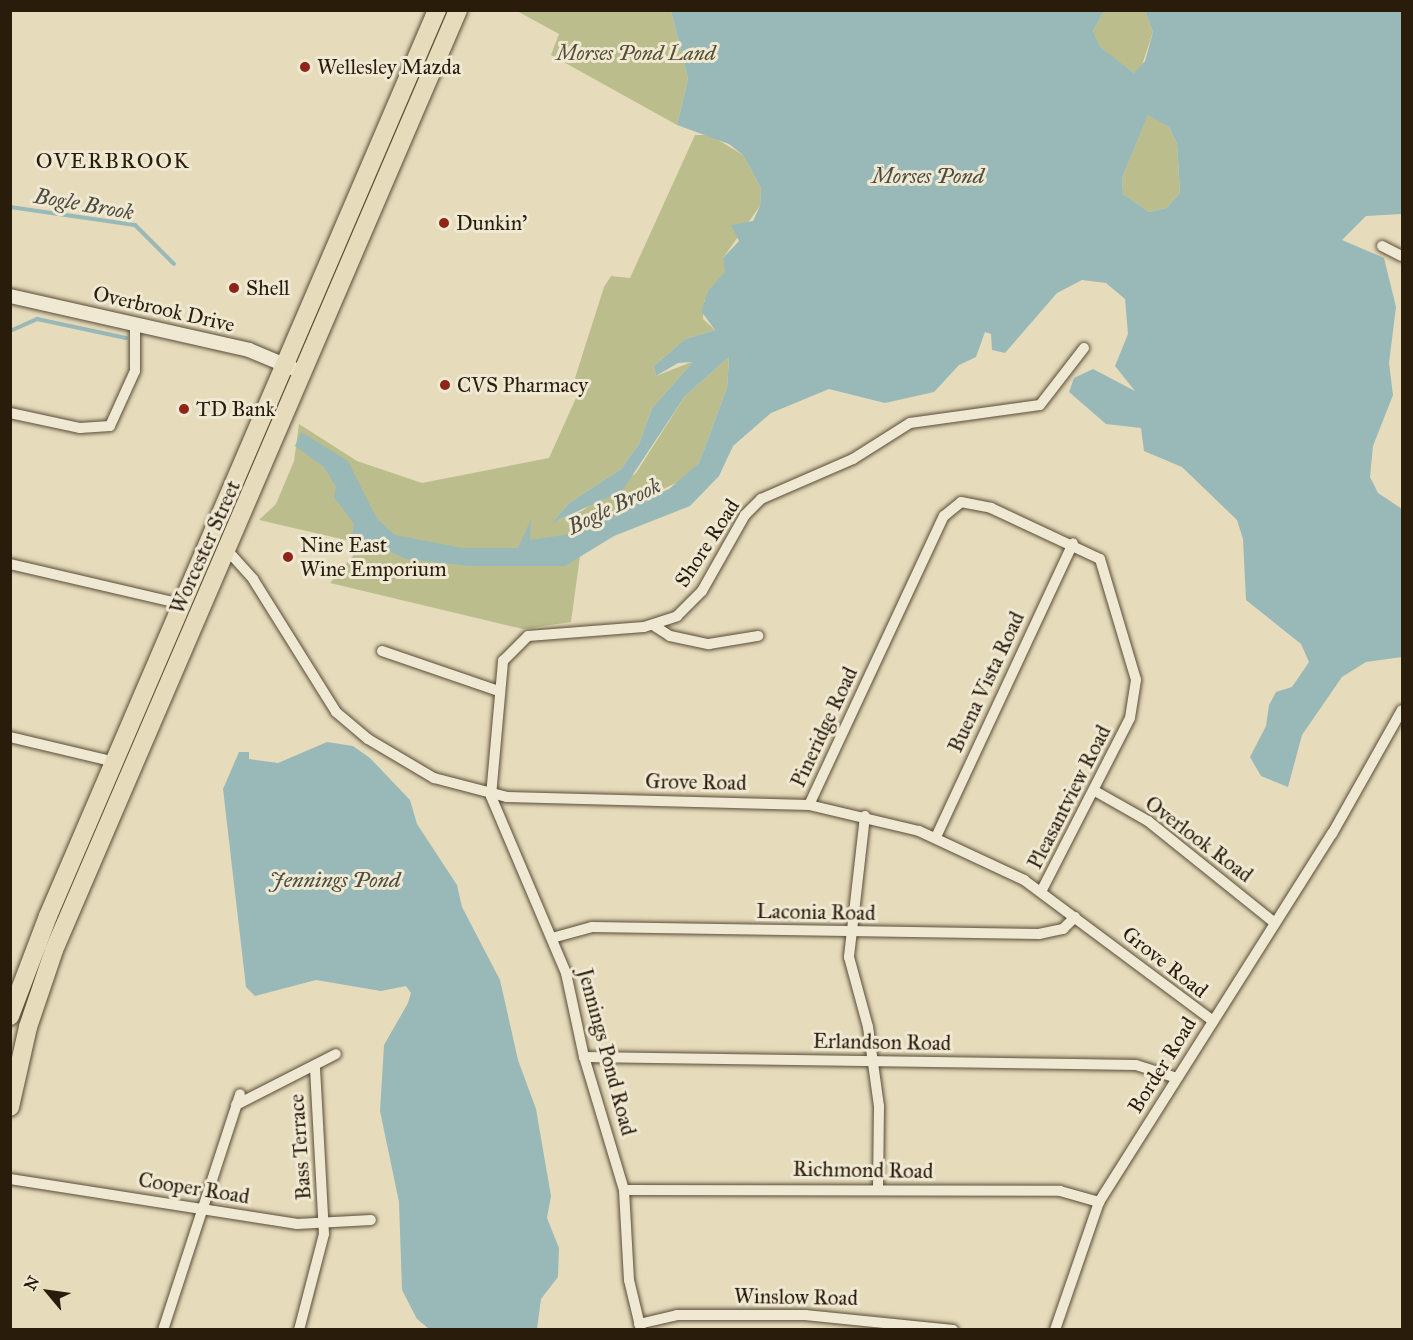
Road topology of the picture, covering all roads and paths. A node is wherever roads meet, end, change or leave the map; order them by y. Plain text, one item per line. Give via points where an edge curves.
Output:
1 (437, 10) edge
2 (458, 10) edge
3 (1382, 246) dead end
4 (1402, 256) edge
5 (10, 296) edge
6 (135, 324) junction
7 (1084, 348) dead end
8 (283, 364) junction
9 (305, 374) junction
10 (10, 413) edge
11 (1073, 543) junction
12 (228, 551) junction
13 (10, 564) edge
14 (182, 604) junction
15 (653, 625) junction
16 (758, 636) dead end
17 (382, 651) dead end
18 (499, 691) junction
19 (1402, 710) edge
20 (10, 737) edge
21 (115, 762) junction
22 (1095, 791) junction
23 (491, 796) junction
24 (809, 805) junction
25 (865, 816) junction
26 (936, 837) junction
27 (1041, 892) junction
28 (1076, 917) junction
29 (1275, 923) junction
30 (849, 931) junction
31 (552, 938) junction
32 (10, 1016) edge
33 (1213, 1021) junction
34 (336, 1054) dead end
35 (584, 1057) junction
36 (873, 1062) junction
37 (315, 1066) junction
38 (1177, 1078) junction
39 (10, 1107) edge
40 (10, 1179) edge
41 (624, 1190) junction
42 (878, 1190) junction
43 (1099, 1202) junction
44 (202, 1210) junction
45 (371, 1220) dead end
46 (324, 1225) junction
47 (640, 1327) edge
48 (163, 1329) edge
49 (299, 1329) edge
50 (953, 1329) edge
51 (1055, 1329) edge

1 - 8 highway, Worcester Street
2 - 9 highway, Worcester Street
3 - 4 street
5 - 6 street, Overbrook Drive
6 - 8 street, Overbrook Drive
6 - 10 street via 135,371 110,426 80,428
7 - 15 street, Shore Road via 1040,405 910,423 853,459 761,499 745,515 694,600 677,616
8 - 9 street, Overbrook Drive
8 - 14 highway, Worcester Street
9 - 12 highway, Worcester Street
11 - 22 street, Pleasantview Road via 1100,559 1107,573 1136,680 1130,718
11 - 24 street, Pineridge Road via 979,504 954,504 905,592
11 - 26 street, Buena Vista Road
12 - 23 street, Grove Road via 253,579 345,722 434,778
12 - 39 highway, Worcester Street via 54,950 28,1027
13 - 14 street
14 - 21 highway, Worcester Street
15 - 16 street via 670,636 709,644
15 - 18 street, Shore Road via 528,636 507,654
17 - 18 street
18 - 23 street, Shore Road
19 - 29 street, Border Road
20 - 21 street
21 - 32 highway, Worcester Street
22 - 27 street, Pleasantview Road
22 - 29 street, Overlook Road via 1148,821
23 - 24 street, Grove Road
23 - 31 street, Jennings Pond Road
24 - 25 street, Grove Road
25 - 26 street, Grove Road
25 - 30 street
26 - 27 street, Grove Road
27 - 28 street, Grove Road
28 - 30 street, Laconia Road via 1048,934
28 - 33 street, Grove Road
29 - 33 street, Border Road
30 - 31 street, Laconia Road via 592,927
30 - 36 street via 850,966
31 - 35 street, Jennings Pond Road via 570,988
33 - 38 street, Border Road
34 - 37 street
35 - 36 street, Erlandson Road
35 - 41 street, Jennings Pond Road
36 - 38 street, Erlandson Road via 1136,1065
36 - 42 street via 881,1133
37 - 44 street via 238,1100
37 - 46 street, Bass Terrace
38 - 43 street, Border Road
40 - 44 street, Cooper Road
41 - 42 street, Richmond Road
41 - 47 street, Jennings Pond Road via 629,1280
42 - 43 street, Richmond Road via 1060,1191
43 - 51 street, Border Road
44 - 46 street, Cooper Road
44 - 48 street
45 - 46 street, Cooper Road
46 - 49 street, Bass Terrace via 318,1268
47 - 50 street, Winslow Road via 677,1315 805,1316

